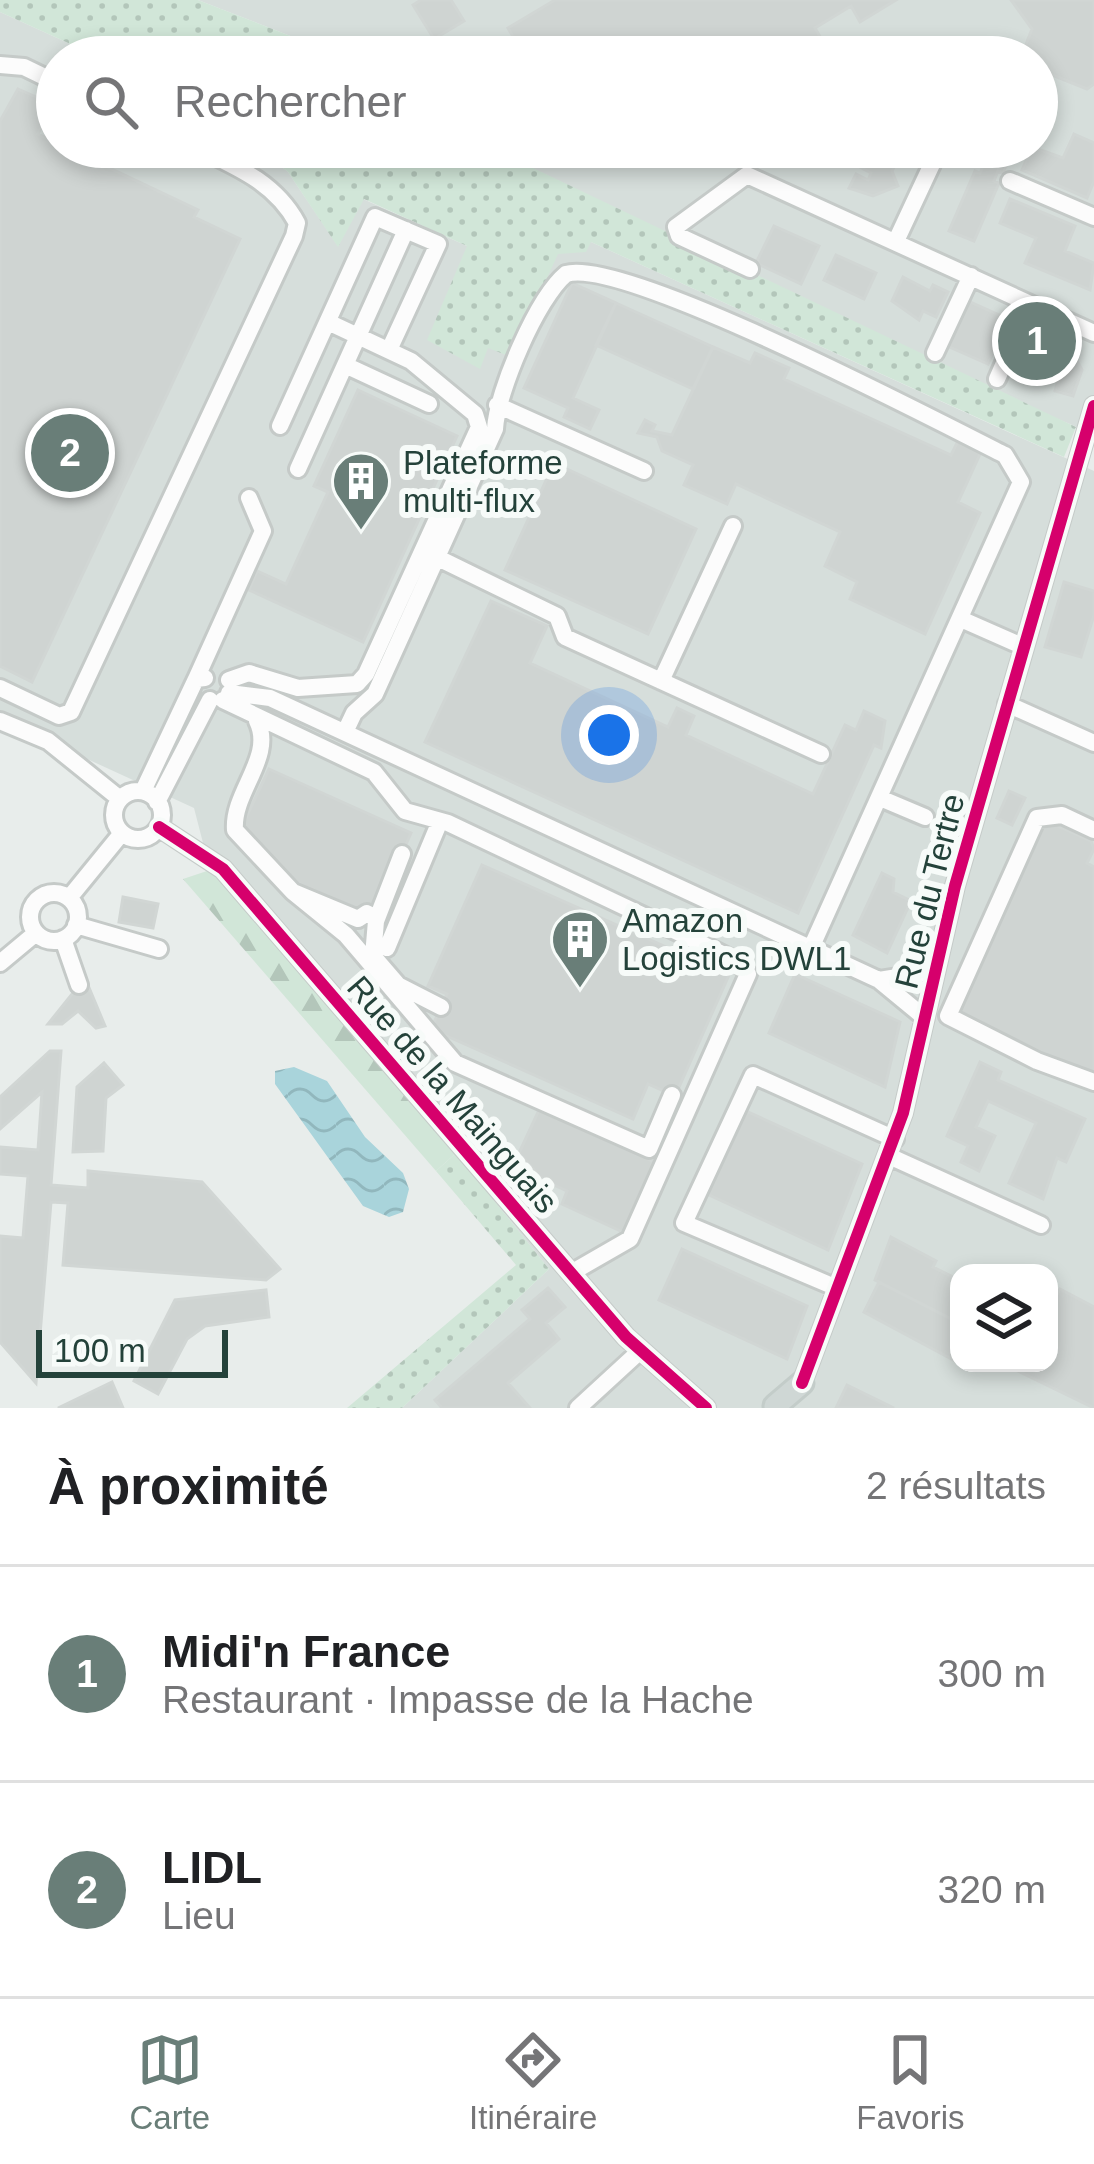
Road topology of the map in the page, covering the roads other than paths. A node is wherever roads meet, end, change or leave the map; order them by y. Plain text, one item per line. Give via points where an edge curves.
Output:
1 (0, 65) edge
2 (36, 73) edge
3 (241, 168) edge
4 (930, 168) edge
5 (1010, 181) dead end
6 (1094, 220) edge
7 (406, 230) junction
8 (896, 241) junction
9 (750, 269) dead end
10 (971, 276) junction
11 (1030, 304) junction
12 (328, 322) junction
13 (1094, 333) edge
14 (358, 336) junction
15 (389, 350) junction
16 (935, 353) dead end
17 (345, 365) junction
18 (997, 379) dead end
19 (429, 404) dead end
20 (496, 405) junction
21 (1094, 406) edge
22 (280, 426) dead end
23 (298, 469) dead end
24 (644, 471) dead end
25 (249, 498) dead end
26 (734, 526) dead end
27 (438, 558) junction
28 (963, 620) junction
29 (1024, 646) junction
30 (201, 678) junction
31 (662, 681) junction
32 (0, 688) edge
33 (223, 693) junction
34 (1007, 704) junction
35 (0, 721) edge
36 (257, 721) junction
37 (346, 732) junction
38 (1094, 743) edge
39 (821, 754) dead end
40 (150, 796) junction
41 (880, 798) junction
42 (120, 799) junction
43 (925, 817) dead end
44 (440, 821) junction
45 (159, 826) junction
46 (1094, 830) edge
47 (122, 833) junction
48 (402, 854) dead end
49 (292, 892) junction
50 (69, 898) junction
51 (367, 913) dead end
52 (76, 925) junction
53 (36, 933) junction
54 (63, 939) junction
55 (387, 948) dead end
56 (811, 948) junction
57 (159, 949) dead end
58 (0, 963) edge
59 (935, 970) junction
60 (879, 980) junction
61 (79, 985) dead end
62 (441, 1007) dead end
63 (925, 1018) junction
64 (1094, 1082) edge
65 (673, 1095) dead end
66 (892, 1147) junction
67 (1041, 1226) dead end
68 (571, 1273) junction
69 (837, 1288) junction
70 (640, 1351) junction
71 (802, 1383) joint
72 (706, 1407) edge
73 (781, 1407) edge
74 (578, 1408) edge

1 - 2 street
3 - 32 street via 291,212 293,236 71,712 59,716
4 - 8 street
5 - 6 street
7 - 12 street via 375,217
7 - 14 street
7 - 15 street via 438,244
8 - 9 street via 747,175 676,227 679,236
8 - 10 street
10 - 11 street
10 - 16 street
11 - 13 street
11 - 18 street
12 - 14 street
12 - 22 street
14 - 15 street
14 - 17 street
15 - 33 street via 476,414 479,427 366,674 357,684 298,688 248,673
17 - 19 street
17 - 23 street
20 - 24 street
20 - 27 street via 495,429
20 - 28 street via 549,293 578,270 671,298 825,367 1017,467 1020,494
21 - 29 street, Rue du Tertre
25 - 30 street via 263,531
26 - 31 street
27 - 31 street via 557,616 565,637
27 - 37 street via 375,694
28 - 29 street
28 - 41 street
29 - 34 street, Rue du Tertre
30 - 33 street via 203,691
30 - 40 street
31 - 39 street
33 - 36 street
33 - 37 street via 260,694
33 - 40 street
34 - 38 street
34 - 59 street, Rue du Tertre
35 - 42 street via 48,741
36 - 44 street via 374,772 405,811
36 - 49 street via 262,745 234,813 235,830
37 - 56 street
40 - 42 street
40 - 45 street
41 - 43 street
41 - 56 street
42 - 47 street via 114,813
44 - 55 street
44 - 68 street via 738,962 748,974 630,1239
45 - 47 street via 142,838
45 - 68 street, Rue de la Mainguais via 223,869
46 - 64 street via 1062,815 1037,818 948,1016
47 - 50 street
48 - 62 street via 371,936 373,956 398,985
49 - 51 street via 358,920
49 - 65 street via 346,935 467,1070 649,1150
50 - 52 street
50 - 53 street via 31,894
52 - 54 street
52 - 57 street
53 - 54 street
53 - 58 street
54 - 61 street
56 - 60 street
59 - 60 street
59 - 63 street, Rue du Tertre
60 - 63 street
63 - 66 street, Rue du Tertre
66 - 67 street
66 - 69 street, Rue du Tertre
66 - 69 street via 754,1075 684,1222
68 - 70 street, Rue de la Mainguais
69 - 71 street, Rue du Tertre
70 - 72 street, Rue de la Mainguais
70 - 74 street
71 - 73 main road

